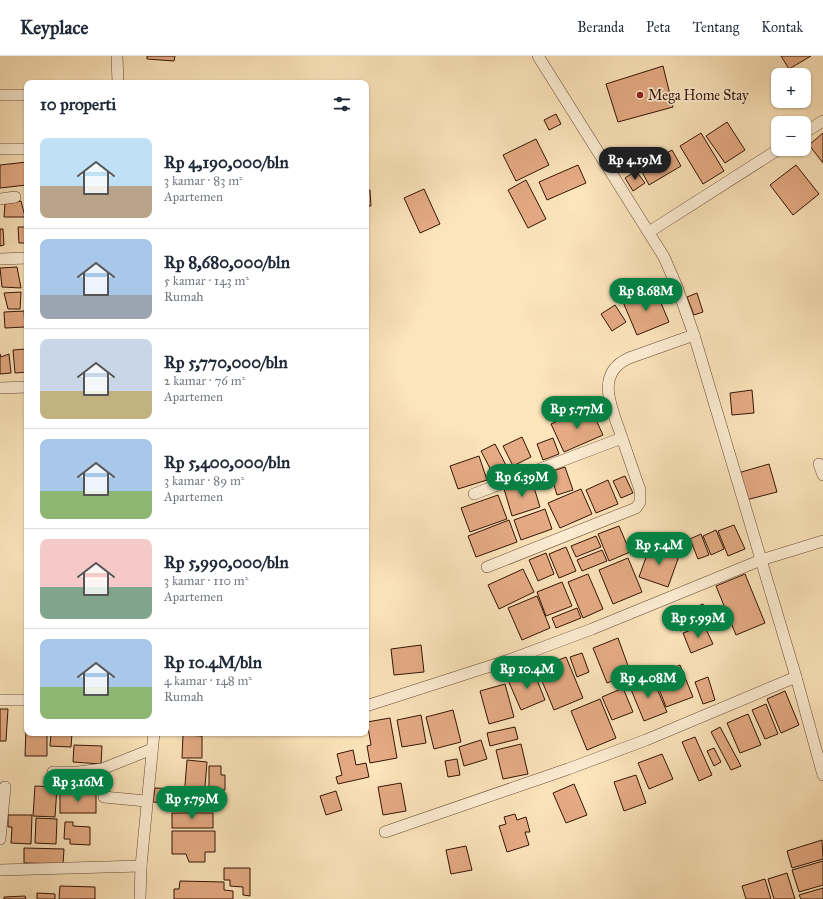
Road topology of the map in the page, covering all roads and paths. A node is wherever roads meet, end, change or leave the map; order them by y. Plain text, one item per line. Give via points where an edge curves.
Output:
1 (117, 56) edge
2 (538, 56) edge
3 (118, 80) edge
4 (0, 95) edge
5 (24, 96) edge
6 (823, 121) edge
7 (811, 129) edge
8 (0, 149) edge
9 (24, 149) edge
10 (771, 155) edge
11 (15, 197) dead end
12 (0, 199) edge
13 (649, 232) junction
14 (24, 258) edge
15 (0, 259) edge
16 (694, 335) junction
17 (24, 387) edge
18 (0, 388) edge
19 (622, 438) junction
20 (819, 464) dead end
21 (823, 475) edge
22 (474, 494) dead end
23 (823, 541) edge
24 (761, 560) junction
25 (487, 568) dead end
26 (796, 677) junction
27 (0, 700) edge
28 (24, 700) edge
29 (369, 705) edge
30 (154, 736) edge
31 (152, 749) junction
32 (820, 752) edge
33 (53, 772) dead end
34 (823, 775) edge
35 (5, 787) dead end
36 (104, 797) dead end
37 (146, 801) junction
38 (385, 832) dead end
39 (0, 839) edge
40 (141, 866) junction
41 (0, 870) edge
42 (140, 899) edge

1 - 3 street
2 - 13 street
4 - 5 street
6 - 7 street
8 - 9 street
10 - 13 street
11 - 12 street
13 - 16 street via 664,256
14 - 15 street
16 - 19 street via 628,358 613,369 608,392
16 - 24 street
17 - 18 street
19 - 22 street
19 - 25 street via 640,490 640,502 636,508
20 - 21 street
23 - 24 street
24 - 26 street
24 - 29 street via 509,660
26 - 32 street
26 - 38 street via 624,748
27 - 28 street
30 - 31 street
31 - 33 street via 102,769
31 - 37 street
32 - 34 street
35 - 39 street
36 - 37 street
37 - 40 street
40 - 41 street
40 - 42 street

